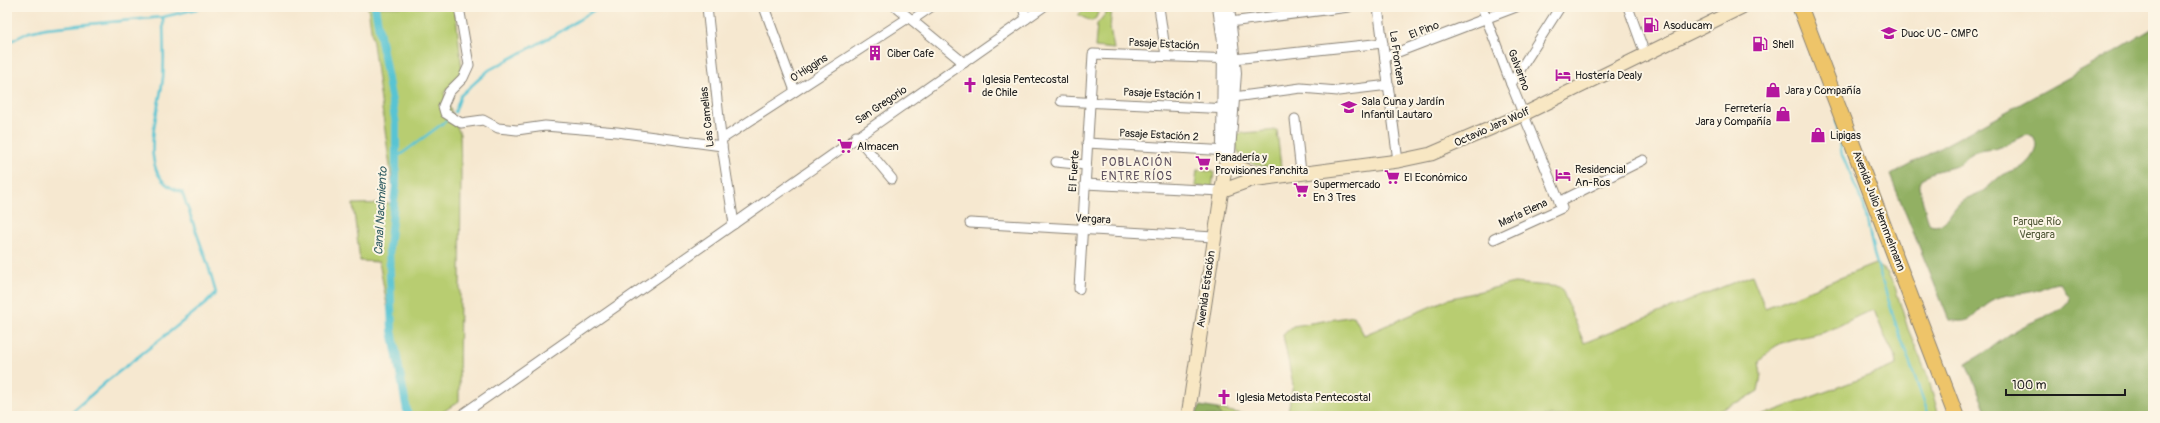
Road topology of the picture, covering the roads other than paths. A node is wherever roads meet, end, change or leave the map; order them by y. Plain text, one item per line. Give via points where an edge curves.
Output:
1 (459, 7) edge
2 (707, 7) edge
3 (764, 7) edge
4 (896, 7) edge
5 (931, 7) edge
6 (1023, 7) edge
7 (1043, 7) edge
8 (1158, 7) edge
9 (1219, 7) edge
10 (1228, 7) edge
11 (1349, 7) edge
12 (1378, 7) edge
13 (1482, 7) edge
14 (1516, 7) edge
15 (1560, 7) edge
16 (1628, 7) edge
17 (1742, 7) edge
18 (1800, 7) edge
19 (910, 19) junction
20 (1026, 19) junction
21 (1487, 19) junction
22 (1230, 22) junction
23 (1383, 42) junction
24 (1093, 54) joint
25 (1645, 54) junction
26 (1166, 56) junction
27 (1385, 57) junction
28 (1229, 59) junction
29 (964, 63) junction
30 (1511, 84) junction
31 (1389, 85) junction
32 (795, 91) junction
33 (1061, 101) dead end
34 (1090, 102) junction
35 (1230, 105) junction
36 (1524, 114) junction
37 (1295, 119) dead end
38 (856, 136) junction
39 (722, 142) junction
40 (1088, 143) junction
41 (1226, 155) junction
42 (1643, 160) dead end
43 (1398, 161) junction
44 (1056, 162) dead end
45 (1086, 165) junction
46 (1301, 172) junction
47 (1265, 178) junction
48 (892, 179) dead end
49 (1085, 184) junction
50 (1221, 191) junction
51 (1561, 205) junction
52 (970, 223) dead end
53 (734, 224) junction
54 (1082, 230) junction
55 (1214, 237) junction
56 (1494, 239) dead end
57 (1078, 289) dead end
58 (460, 416) edge
59 (1188, 416) edge
60 (1956, 416) edge

1 - 39 street via 469,65 463,78 449,92 442,106 445,113 461,124 483,120 498,128 518,130 545,126
2 - 39 street, Las Camelias
3 - 32 street
4 - 19 street
5 - 19 street, O'Higgins
6 - 20 street
7 - 20 street, San Gregorio
8 - 26 street
9 - 28 street, Avenida Estación
10 - 22 street, Avenida Estación
11 - 22 street
12 - 23 street, La Frontera
13 - 21 street, Galvarino
14 - 21 street, El Pino
15 - 30 street
16 - 25 street
17 - 25 main road, Octavio Jara Wolf
18 - 60 highway, Avenida Julio Hemmelmann
19 - 29 street
19 - 32 street, O'Higgins
20 - 29 street, San Gregorio
21 - 27 street, El Pino
21 - 30 street, Galvarino
22 - 28 street, Avenida Estación
23 - 27 street, La Frontera
23 - 28 street, Pasaje Estación
24 - 26 street, Pasaje Estación
24 - 34 street, El Fuerte
25 - 36 main road, Octavio Jara Wolf
26 - 28 street, Pasaje Estación
27 - 31 street, La Frontera
28 - 35 street, Avenida Estación
28 - 35 street, Avenida Estación
29 - 38 street, San Gregorio
30 - 36 street, Galvarino
31 - 35 street, Pasaje Estación 1 via 1338,91 1301,88
31 - 43 street, La Frontera
32 - 39 street, O'Higgins
33 - 34 street, Pasaje Estación 1
34 - 35 street, Pasaje Estación 1
34 - 40 street, El Fuerte
35 - 41 street, Avenida Estación
36 - 43 main road, Octavio Jara Wolf via 1431,154
36 - 51 street, Galvarino
37 - 46 street
38 - 48 street
38 - 53 street, San Gregorio
39 - 53 street, Las Camelias
40 - 41 street, Pasaje Estación 2
40 - 45 street, El Fuerte
41 - 47 main road
41 - 50 main road, Avenida Estación
42 - 51 street, María Elena
43 - 46 main road, Octavio Jara Wolf
44 - 45 street
45 - 49 street, El Fuerte
46 - 47 main road, Octavio Jara Wolf
47 - 50 main road, Octavio Jara Wolf via 1242,182
49 - 50 street
49 - 54 street, El Fuerte
50 - 55 main road, Avenida Estación
51 - 56 street, María Elena
52 - 54 street, Vergara
53 - 58 street, San Gregorio
54 - 55 street, Vergara
54 - 57 street, El Fuerte
55 - 59 main road, Avenida Estación

